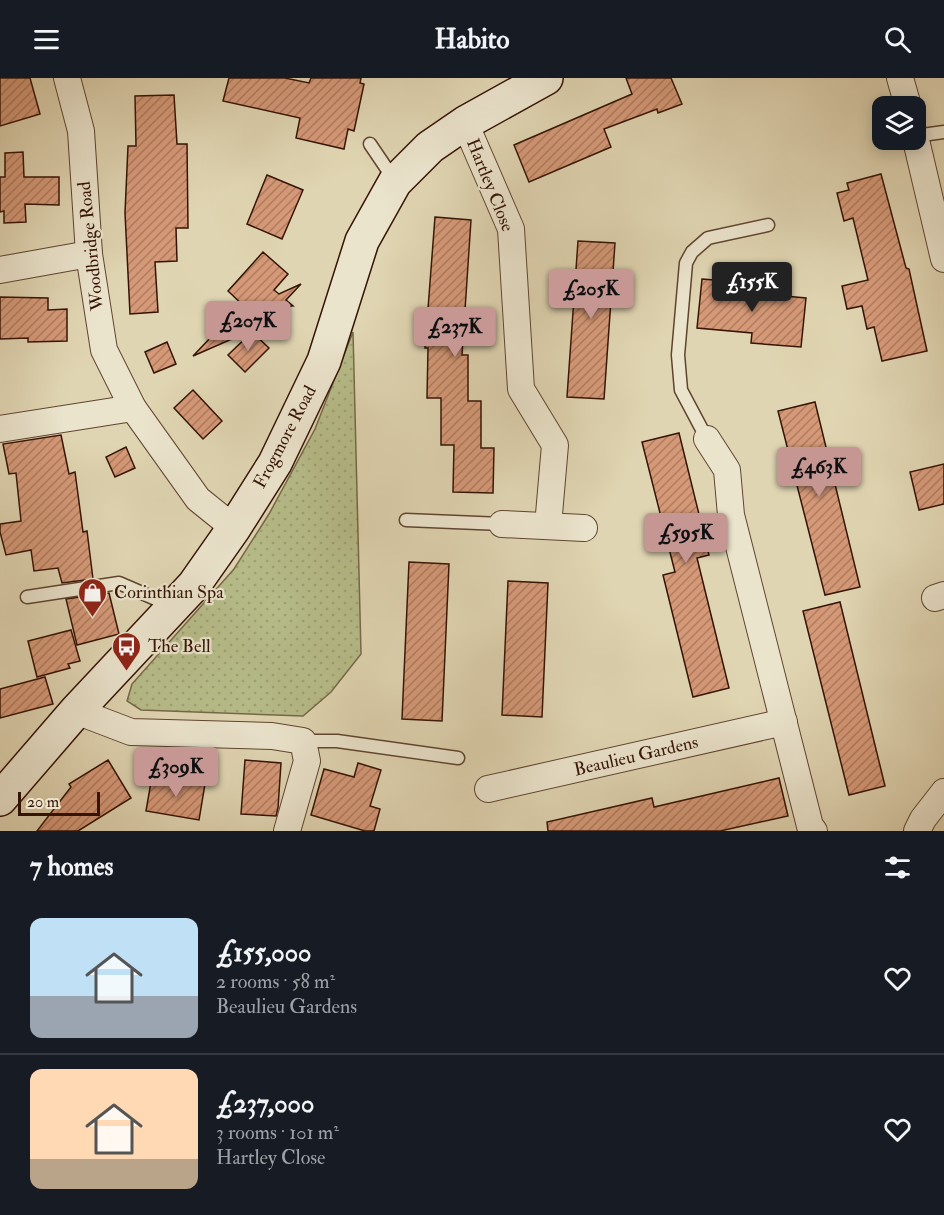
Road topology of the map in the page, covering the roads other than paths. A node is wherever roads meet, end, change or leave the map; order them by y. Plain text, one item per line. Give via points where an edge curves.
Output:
1 (67, 78) edge
2 (546, 78) edge
3 (900, 78) edge
4 (905, 96) edge
5 (465, 123) junction
6 (944, 132) edge
7 (926, 134) edge
8 (370, 144) dead end
9 (918, 150) edge
10 (395, 182) junction
11 (768, 225) dead end
12 (88, 254) junction
13 (944, 258) edge
14 (0, 270) edge
15 (134, 408) junction
16 (0, 429) edge
17 (707, 439) joint
18 (406, 520) dead end
19 (502, 524) joint
20 (548, 526) junction
21 (234, 528) junction
22 (584, 528) dead end
23 (27, 597) dead end
24 (173, 607) junction
25 (76, 711) junction
26 (784, 722) junction
27 (303, 741) junction
28 (458, 758) dead end
29 (7, 783) edge
30 (488, 789) dead end
31 (944, 792) edge
32 (287, 831) edge
33 (814, 831) edge
34 (917, 831) edge

1 - 12 street, Woodbridge Road via 81,131
2 - 5 street, Frogmore Road
3 - 4 street
5 - 10 street, Frogmore Road via 430,147
5 - 20 street, Hartley Close via 511,229 521,389 555,445
6 - 7 lane
8 - 10 lane
9 - 13 street
10 - 21 street, Frogmore Road via 362,241 324,362 275,463
11 - 17 lane via 708,238 686,263 678,355 681,390
12 - 14 street
12 - 15 street, Woodbridge Road via 104,350
15 - 16 street
15 - 21 street, Woodbridge Road via 198,499
17 - 26 street via 727,470 731,515
18 - 19 lane
19 - 20 street
20 - 22 street
21 - 24 street, Frogmore Road via 194,585
23 - 24 lane via 119,583
24 - 25 street, Frogmore Road
25 - 27 street via 131,732 272,736
25 - 29 street, Frogmore Road
26 - 30 street, Beaulieu Gardens
26 - 33 street
27 - 28 lane via 337,741
27 - 32 street via 307,761
31 - 34 street

